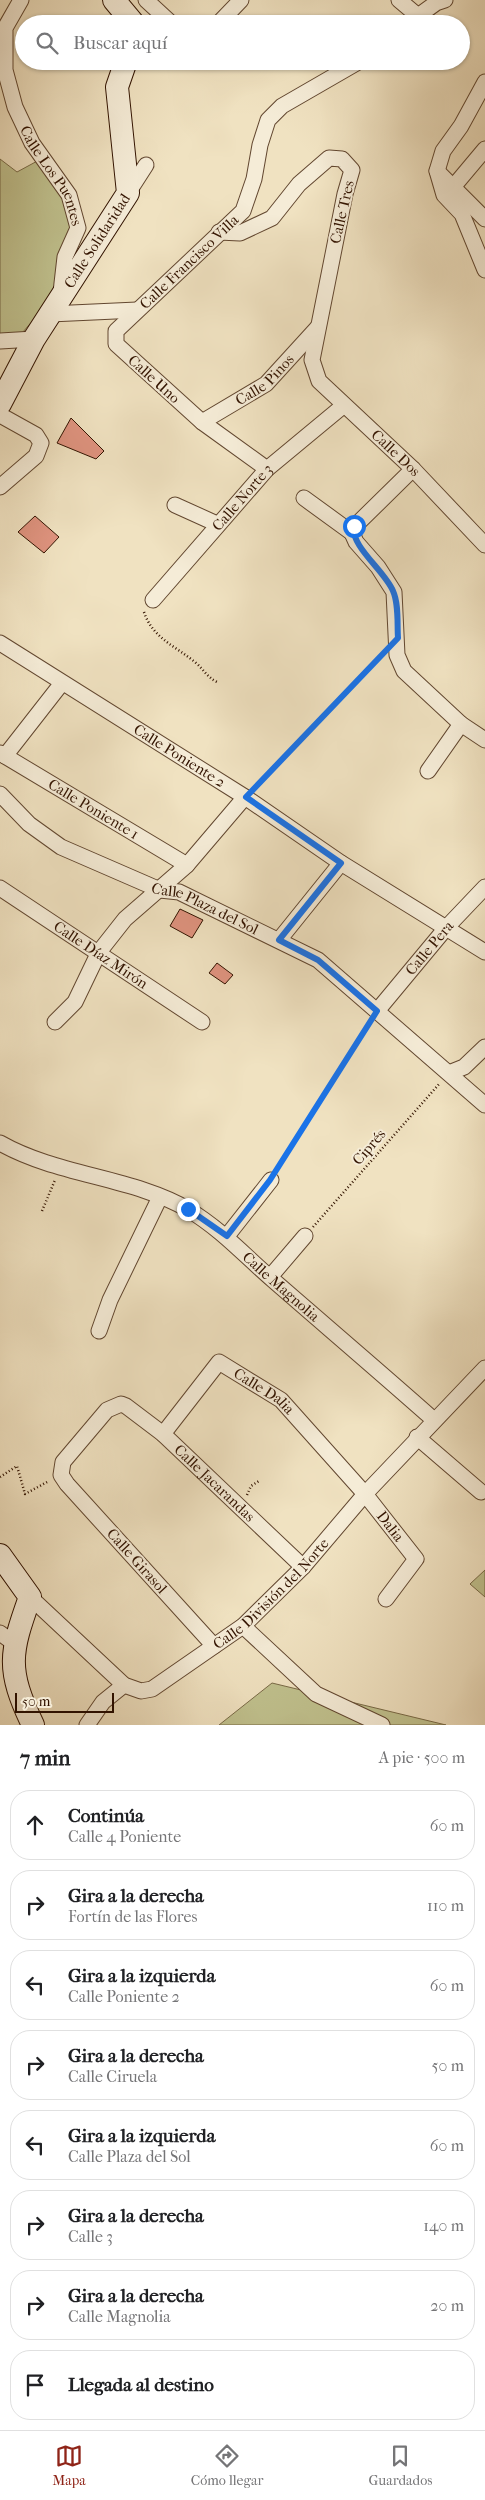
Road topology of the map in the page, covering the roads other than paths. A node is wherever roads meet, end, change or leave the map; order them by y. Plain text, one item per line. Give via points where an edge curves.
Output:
1 (21, 0) edge
2 (114, 0) edge
3 (146, 0) edge
4 (241, 0) edge
5 (399, 0) edge
6 (445, 0) edge
7 (126, 15) edge
8 (162, 15) edge
9 (227, 15) edge
10 (409, 15) edge
11 (420, 15) edge
12 (3, 39) edge
13 (123, 70) edge
14 (344, 70) edge
15 (485, 82) edge
16 (485, 149) edge
17 (146, 165) dead end
18 (437, 171) junction
19 (454, 186) junction
20 (128, 194) junction
21 (485, 218) edge
22 (219, 232) junction
23 (485, 270) edge
24 (55, 305) junction
25 (137, 310) junction
26 (319, 326) junction
27 (34, 339) junction
28 (0, 341) edge
29 (312, 360) joint
30 (0, 404) edge
31 (343, 406) junction
32 (0, 415) edge
33 (202, 422) junction
34 (267, 468) junction
35 (413, 469) junction
36 (0, 487) edge
37 (304, 498) dead end
38 (175, 505) dead end
39 (217, 524) junction
40 (352, 533) junction
41 (485, 545) edge
42 (154, 600) road end
43 (0, 643) edge
44 (62, 683) junction
45 (461, 724) junction
46 (485, 740) edge
47 (3, 754) edge
48 (428, 771) dead end
49 (0, 794) edge
50 (246, 797) junction
51 (341, 863) junction
52 (187, 865) junction
53 (485, 887) edge
54 (0, 888) edge
55 (160, 890) junction
56 (446, 928) junction
57 (279, 940) junction
58 (99, 952) junction
59 (485, 952) edge
60 (377, 1011) junction
61 (55, 1022) dead end
62 (202, 1022) dead end
63 (485, 1047) edge
64 (449, 1072) junction
65 (485, 1104) edge
66 (0, 1143) edge
67 (270, 1180) road end
68 (160, 1197) junction
69 (227, 1236) junction
70 (305, 1236) road end
71 (270, 1277) junction
72 (99, 1331) dead end
73 (482, 1378) edge
74 (434, 1420) junction
75 (163, 1434) junction
76 (417, 1437) junction
77 (61, 1475) joint
78 (480, 1492) dead end
79 (365, 1494) junction
80 (0, 1555) edge
81 (303, 1567) junction
82 (30, 1596) junction
83 (386, 1599) dead end
84 (243, 1626) junction
85 (214, 1646) junction
86 (7, 1650) edge
87 (124, 1685) junction
88 (33, 1725) edge
89 (86, 1725) edge
90 (382, 1725) edge

1 - 12 street, Calle Los Puentes via 5,28
2 - 7 main road
3 - 8 street
4 - 9 street
5 - 10 street
6 - 11 street
12 - 24 street, Calle Los Puentes via 15,107 32,144 69,195 78,228 65,257
13 - 20 main road, Calle Solidaridad via 117,87
14 - 22 street, Calle Francisco Villa via 282,106 268,120 243,211
15 - 18 street via 443,151
16 - 19 street
17 - 20 street
18 - 19 street
18 - 23 street via 444,195 462,214
19 - 21 street
20 - 24 main road, Calle Solidaridad
22 - 25 street, Calle Francisco Villa
22 - 26 street, Calle Tres via 240,233 272,218 317,167 329,158 342,160 352,170
24 - 25 street, Calle Francisco Villa
24 - 27 main road, Calle Solidaridad
25 - 33 street, Calle Uno via 116,331 116,344
26 - 29 street, Calle Tres
26 - 33 street, Calle Pinos via 266,384
27 - 28 street
27 - 30 main road, Calle Solidaridad
29 - 31 street, Calle Dos via 319,381
31 - 34 street, Calle Norte 3
31 - 35 street, Calle Dos
32 - 36 street via 36,435 41,443 36,456
33 - 34 street, Calle Uno
34 - 39 street, Calle Norte 3
35 - 40 street via 354,526
35 - 41 street, Calle Dos
37 - 40 street
38 - 39 street
39 - 42 street, Calle Norte 3
40 - 45 street via 394,592 397,655 404,671
43 - 44 street, Calle Poniente 2
44 - 47 street
44 - 50 street, Calle Poniente 2
45 - 46 street
45 - 48 street
47 - 52 street, Calle Poniente 1
49 - 55 street, Calle Plaza del Sol via 29,824 61,847
50 - 51 street, Calle Poniente 2
50 - 52 street
51 - 56 street, Calle Poniente 2
51 - 57 street
52 - 55 street
53 - 56 street, Calle Pera
54 - 58 street, Calle Díaz Mirón
55 - 57 street, Calle Plaza del Sol via 179,892
55 - 58 street via 125,919
56 - 59 street, Calle Poniente 2
56 - 60 street, Calle Pera
57 - 60 street, Calle Plaza del Sol via 318,960
58 - 61 street via 75,1002
58 - 62 street, Calle Díaz Mirón
60 - 64 street, Calle Plaza del Sol
63 - 64 street via 464,1067
64 - 65 street, Calle Plaza del Sol
66 - 68 street, Calle Magnolia via 15,1151
67 - 69 street
68 - 69 street, Calle Magnolia via 188,1209
68 - 72 street via 110,1300
69 - 71 street, Calle Magnolia
70 - 71 street
71 - 74 street, Calle Magnolia
73 - 74 street, Calle División del Norte
74 - 76 street, Calle División del Norte
75 - 77 street, Calle Jacarandas via 121,1404 107,1410 69,1454 63,1462
75 - 79 street, Calle Dalia via 219,1362 281,1400
75 - 81 street, Calle Jacarandas
76 - 78 street
76 - 79 street, Calle División del Norte
77 - 85 street, Calle Girasol
79 - 81 street, Calle División del Norte
79 - 83 street, Dalia via 416,1559
80 - 82 main road
81 - 84 street, Calle División del Norte
82 - 86 main road
82 - 87 street
84 - 85 street, Calle División del Norte
84 - 90 street via 316,1694
85 - 87 street, Calle División del Norte via 152,1689 141,1691
86 - 88 main road via 18,1694
87 - 89 street via 103,1702

